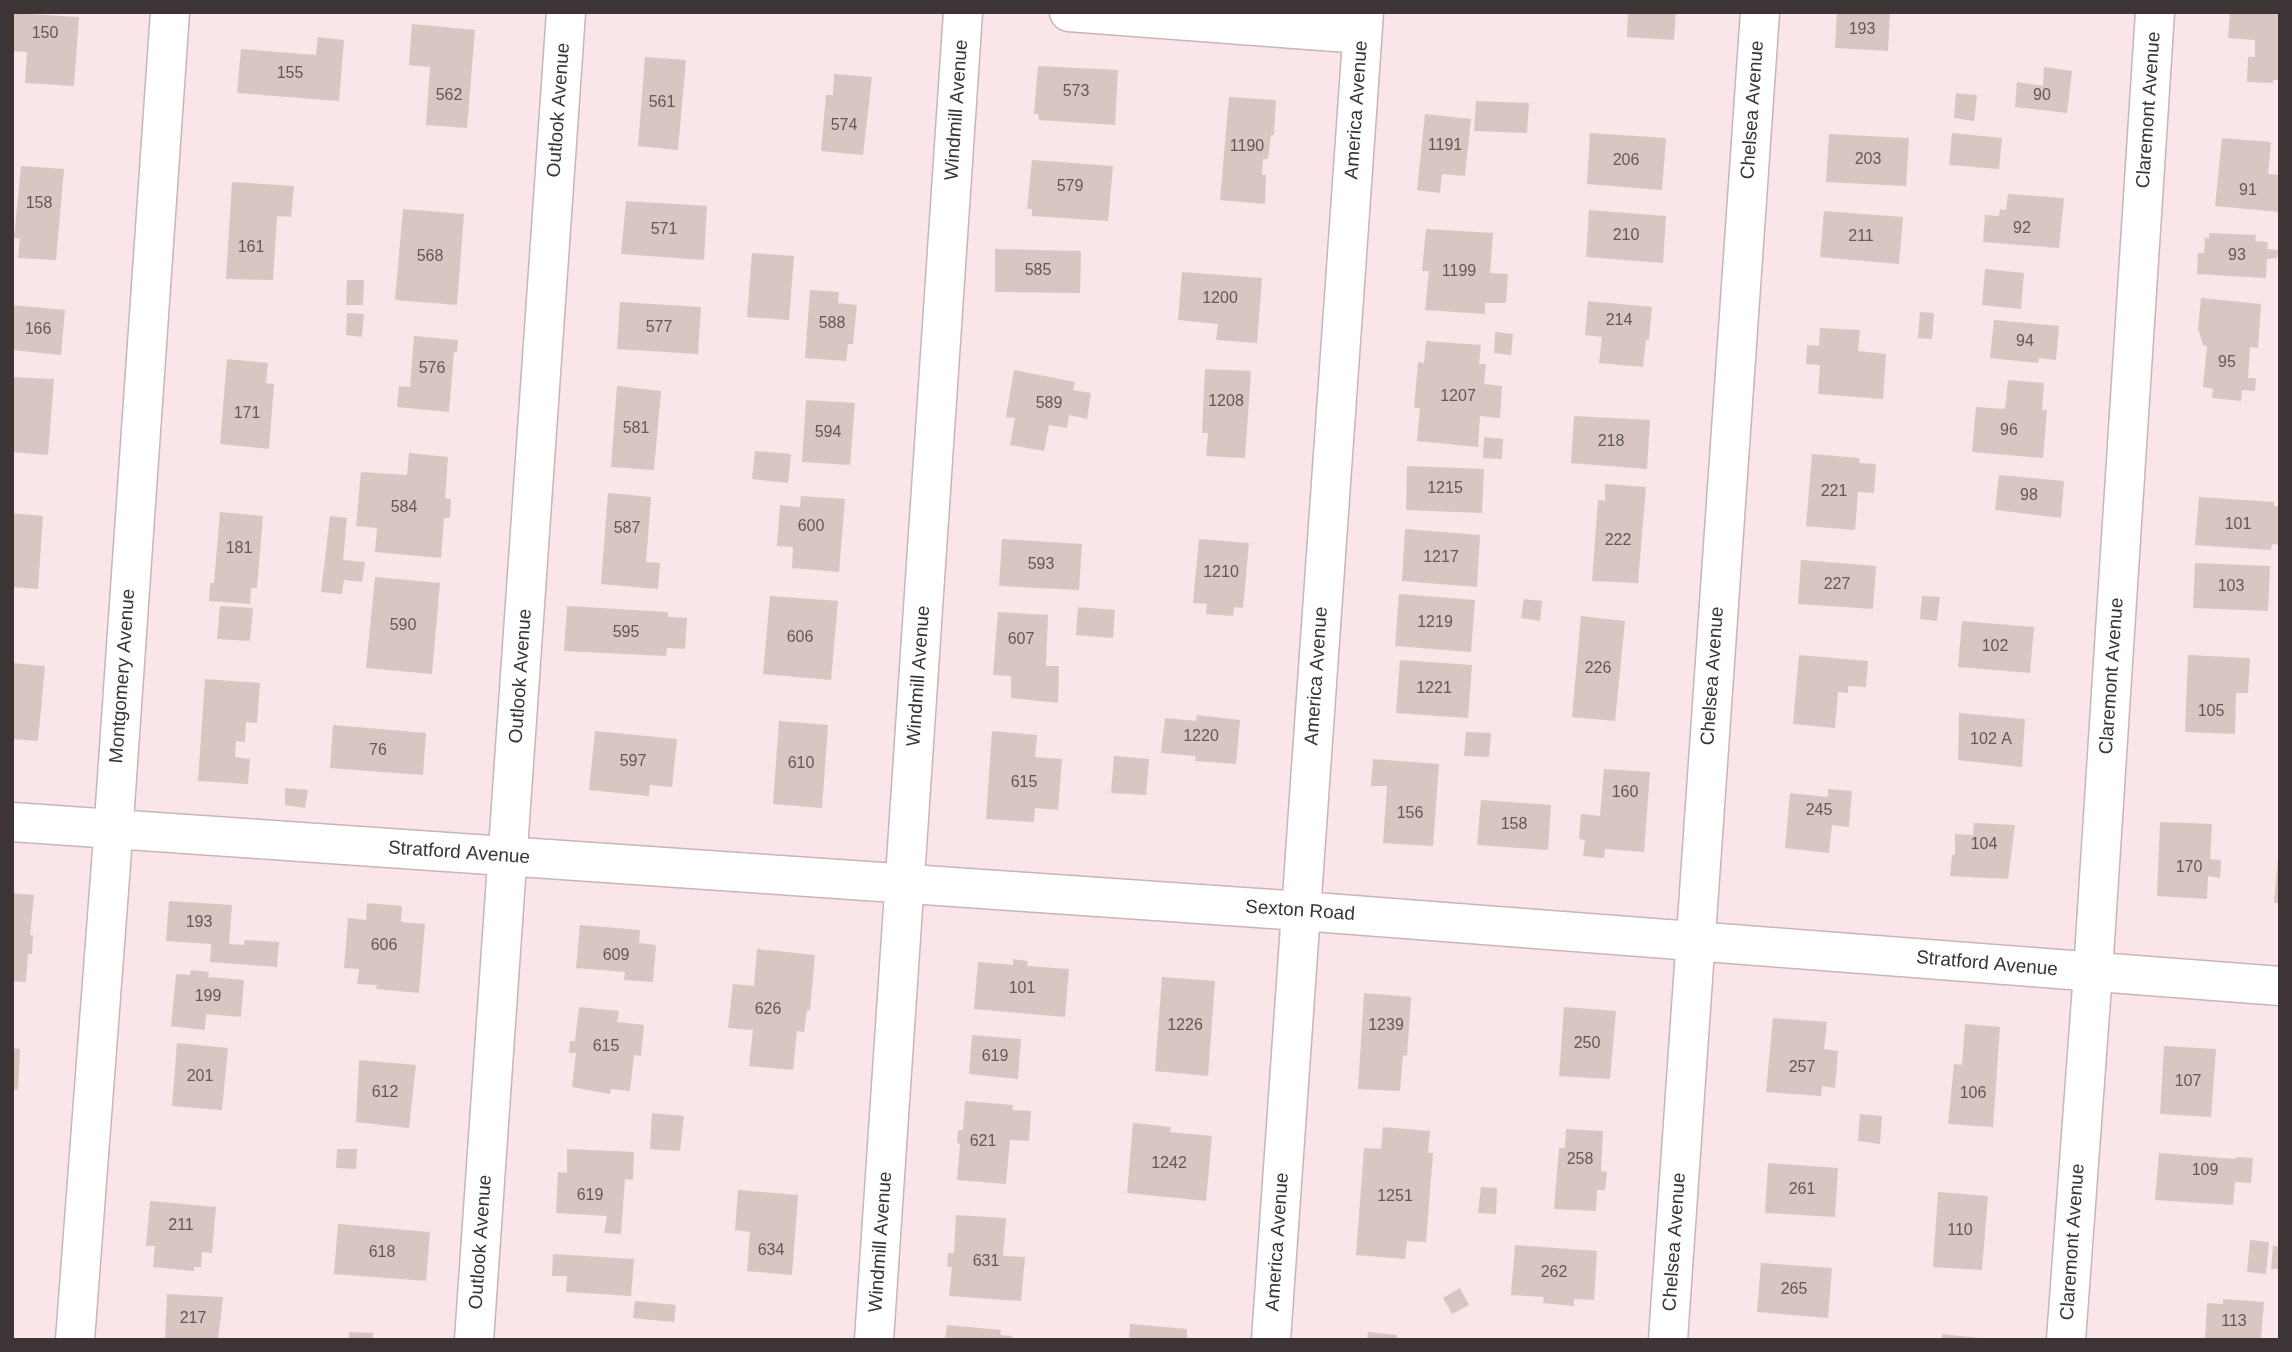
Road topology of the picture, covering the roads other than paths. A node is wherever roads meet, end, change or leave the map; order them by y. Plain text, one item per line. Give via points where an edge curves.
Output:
1 (170, 12) edge
2 (566, 12) edge
3 (963, 12) edge
4 (1069, 12) edge
5 (1759, 12) edge
6 (2155, 12) edge
7 (1363, 23) edge
8 (12, 821) edge
9 (114, 828) junction
10 (509, 857) junction
11 (905, 885) junction
12 (1301, 911) junction
13 (1695, 940) junction
14 (2093, 972) junction
15 (2280, 985) edge
16 (75, 1340) edge
17 (474, 1340) edge
18 (874, 1340) edge
19 (1271, 1340) edge
20 (1668, 1340) edge
21 (2066, 1340) edge

1 - 9 street, Montgomery Avenue
2 - 10 street, Outlook Avenue
3 - 11 street, Windmill Avenue
4 - 7 street
5 - 13 street, Chelsea Avenue
6 - 14 street, Claremont Avenue
7 - 12 street, America Avenue
8 - 9 street, Stratford Avenue
9 - 10 street, Stratford Avenue
9 - 16 street, Montgomery Avenue
10 - 11 street, Stratford Avenue
10 - 17 street, Outlook Avenue
11 - 12 street, Sexton Road
11 - 18 street, Windmill Avenue
12 - 13 street, Sexton Road
12 - 19 street, America Avenue
13 - 14 street, Stratford Avenue
13 - 20 street, Chelsea Avenue
14 - 15 street, Stratford Avenue
14 - 21 street, Claremont Avenue

